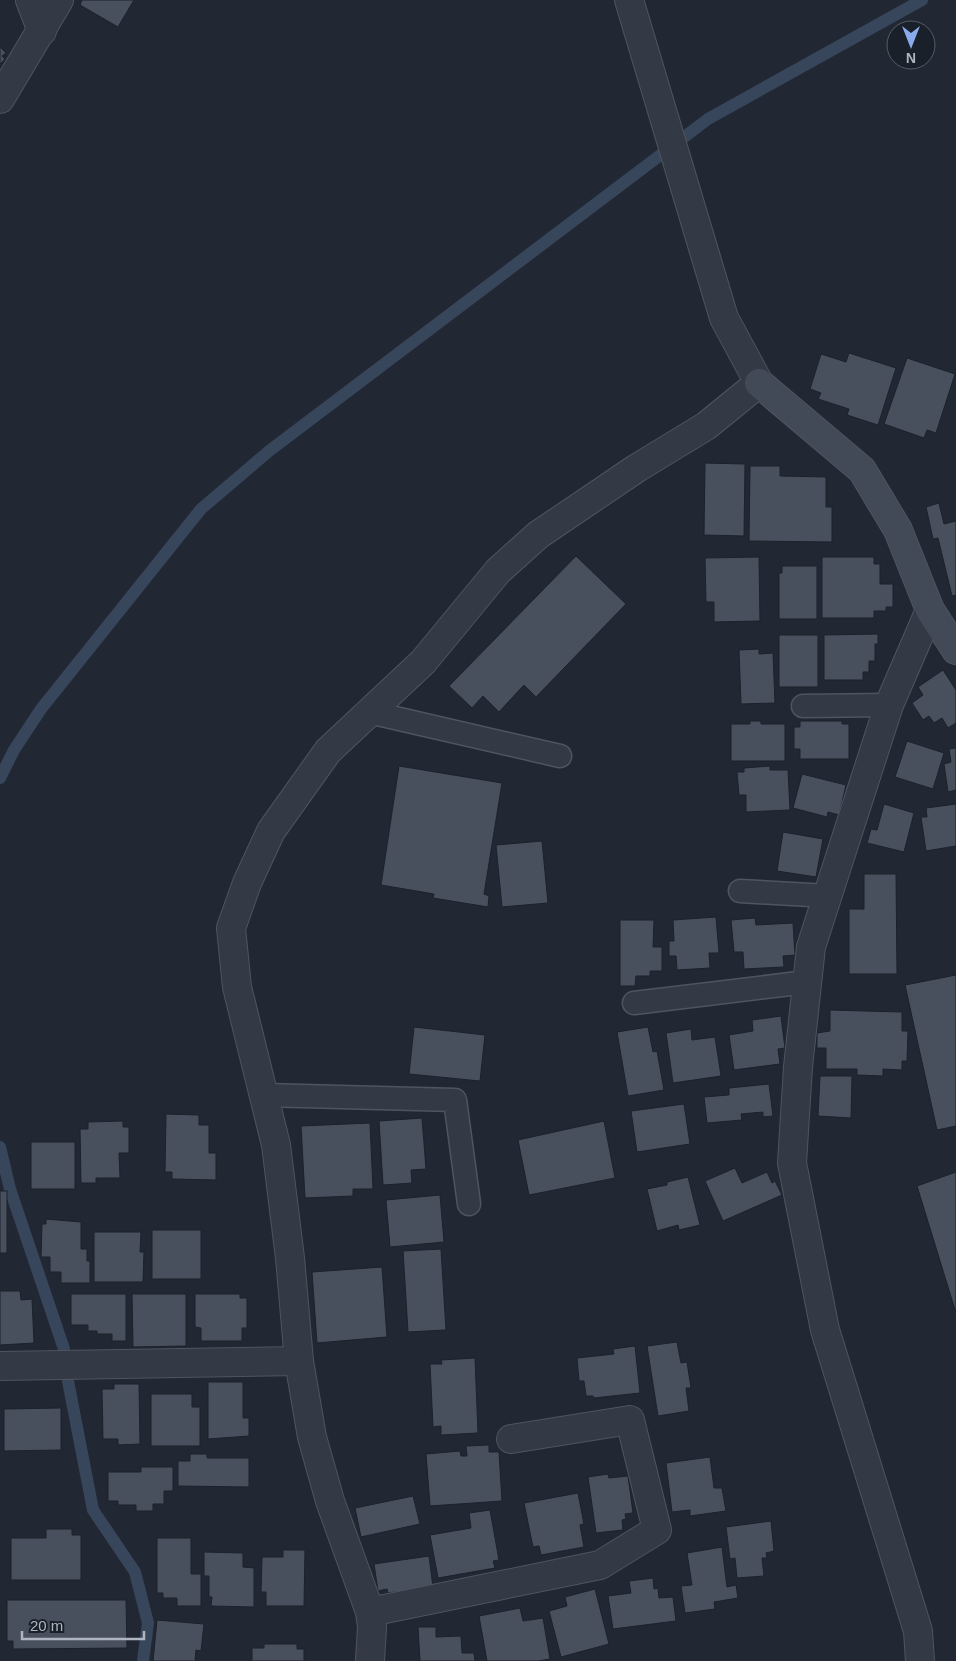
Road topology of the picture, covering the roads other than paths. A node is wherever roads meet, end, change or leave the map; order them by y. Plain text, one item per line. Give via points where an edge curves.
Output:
1 (30, 0) edge
2 (59, 0) edge
3 (629, 0) edge
4 (42, 31) junction
5 (0, 100) edge
6 (759, 383) junction
7 (930, 610) junction
8 (956, 650) edge
9 (889, 705) junction
10 (803, 706) dead end
11 (369, 712) junction
12 (560, 756) dead end
13 (740, 891) dead end
14 (828, 896) junction
15 (807, 982) junction
16 (634, 1003) dead end
17 (264, 1095) junction
18 (469, 1204) dead end
19 (299, 1361) junction
20 (0, 1366) edge
21 (511, 1439) dead end
22 (370, 1612) junction
23 (370, 1661) edge
24 (920, 1661) edge

1 - 4 street
2 - 4 street
3 - 6 street via 724,318
4 - 5 street
6 - 7 street via 862,470 898,530
6 - 11 street via 706,426 636,468 538,535 498,571 423,662
7 - 8 street
7 - 9 street
9 - 10 lane
9 - 14 street
11 - 12 lane
11 - 17 street via 328,751 270,831 232,928 237,987
13 - 14 lane
14 - 15 street via 811,947
15 - 16 lane
15 - 24 street via 792,1163 824,1330 918,1631
17 - 18 lane via 455,1100
17 - 19 street via 276,1145
19 - 20 street
19 - 22 street via 312,1437 330,1501
21 - 22 street via 630,1420 657,1530 600,1565
22 - 23 street

